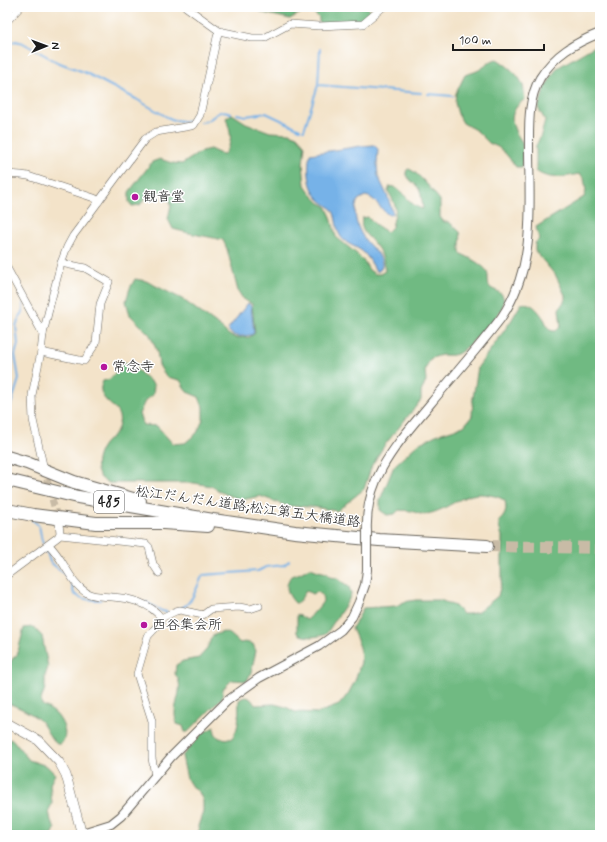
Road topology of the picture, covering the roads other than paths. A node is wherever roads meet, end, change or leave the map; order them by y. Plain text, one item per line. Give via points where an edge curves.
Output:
1 (20, 7) edge
2 (186, 7) edge
3 (383, 7) edge
4 (7, 22) edge
5 (219, 31) junction
6 (600, 34) edge
7 (7, 174) edge
8 (99, 201) junction
9 (61, 263) junction
10 (7, 268) edge
11 (43, 334) junction
12 (41, 352) junction
13 (7, 457) edge
14 (43, 465) tunnel mouth
15 (7, 480) edge
16 (7, 510) edge
17 (213, 520) junction
18 (59, 523) tunnel mouth
19 (295, 532) junction
20 (60, 535) junction
21 (49, 545) junction
22 (487, 546) tunnel mouth
23 (158, 573) dead end
24 (7, 575) edge
25 (259, 606) dead end
26 (161, 618) junction
27 (7, 723) edge
28 (155, 776) junction
29 (82, 834) edge

1 - 4 street
2 - 5 street
3 - 5 street via 362,24 290,24 264,38
5 - 8 street via 196,123 148,136
6 - 28 street, bridge via 570,47 557,57 540,79 534,93 529,120 528,243 524,270 501,318 402,439 385,462 374,484 366,521 365,586 352,617 341,630 319,646 259,678 227,701
7 - 8 street via 28,176
8 - 9 street via 70,242
9 - 11 street
9 - 12 street via 85,268 109,282 100,304 96,343 84,361
10 - 11 street
11 - 12 street
12 - 14 street via 33,388 32,408
13 - 17 highway via 74,482
15 - 17 highway, 松江だんだん道路;松江第五大橋道路 / 485 via 78,497
16 - 19 highway via 96,523 163,523
17 - 19 highway, 松江だんだん道路;松江第五大橋道路 / 485
18 - 20 street
19 - 22 highway, 松江だんだん道路;松江第五大橋道路 / 485
20 - 21 street
20 - 23 street via 146,544
21 - 24 street
21 - 26 street via 86,593 141,603 154,610
25 - 26 street via 250,609 211,609 203,615 180,610
26 - 28 street via 161,622 148,636 137,674 152,721 152,758
27 - 29 main road via 38,740 59,762 66,775
28 - 29 street via 111,824

